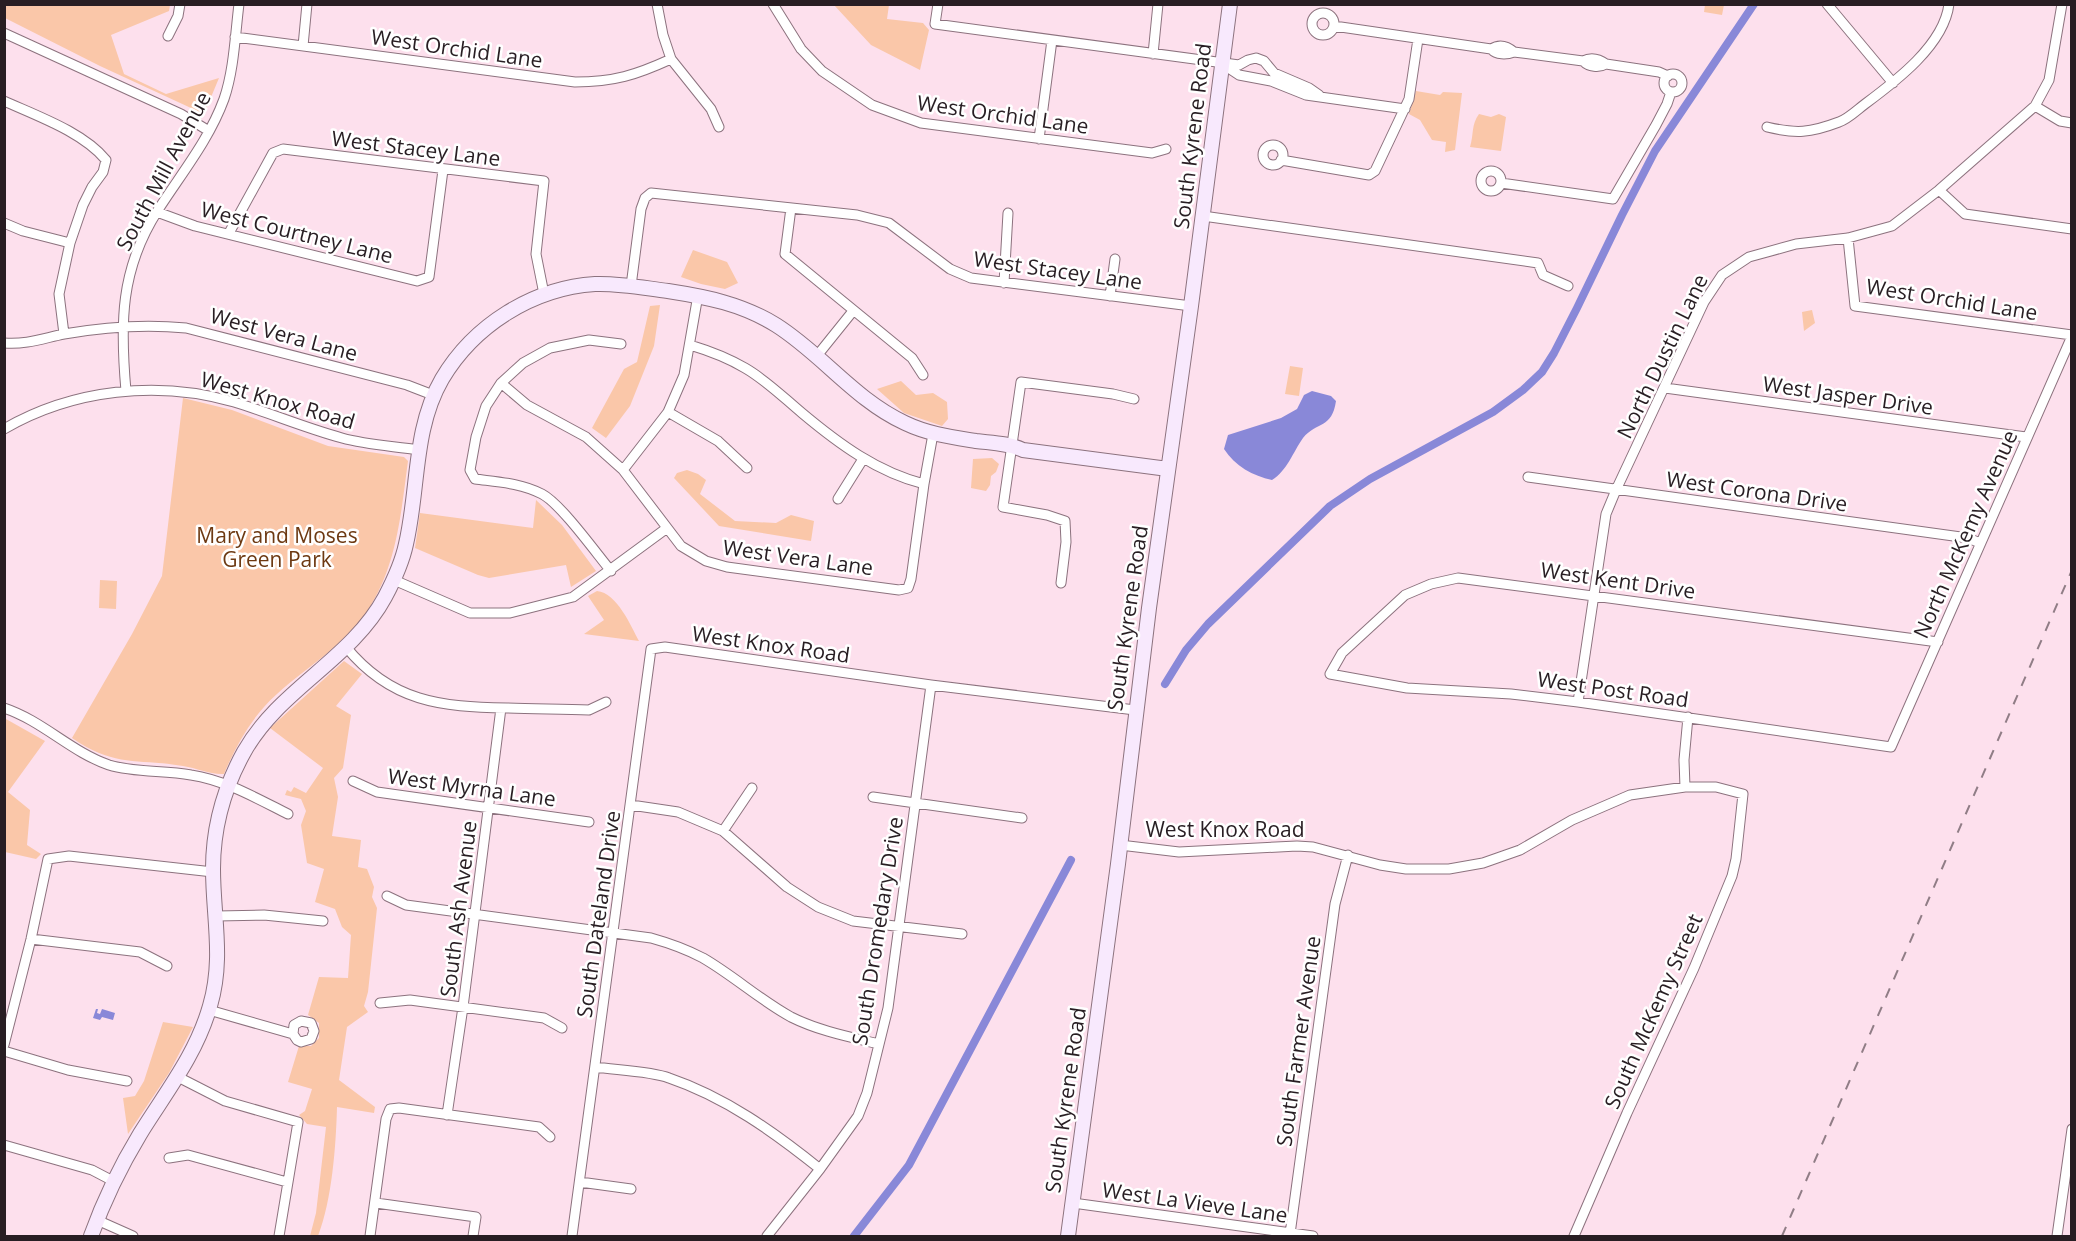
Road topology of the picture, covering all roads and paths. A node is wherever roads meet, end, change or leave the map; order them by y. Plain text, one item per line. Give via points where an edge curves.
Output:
1 (180, 4) edge
2 (239, 4) edge
3 (307, 4) edge
4 (657, 4) edge
5 (773, 4) edge
6 (938, 4) edge
7 (1158, 4) edge
8 (1230, 4) edge
9 (1827, 4) edge
10 (1949, 4) edge
11 (2062, 4) edge
12 (1334, 26) dead end
13 (4, 33) edge
14 (168, 36) dead end
15 (235, 37) junction
16 (1418, 39) junction
17 (1052, 40) junction
18 (303, 46) junction
19 (1153, 54) junction
20 (671, 60) junction
21 (1222, 63) junction
22 (1668, 76) junction
23 (1893, 83) junction
24 (1671, 92) junction
25 (1319, 95) junction
26 (4, 101) edge
27 (2035, 106) junction
28 (1405, 109) junction
29 (2072, 123) edge
30 (1767, 127) dead end
31 (719, 128) dead end
32 (209, 131) junction
33 (1039, 139) junction
34 (1166, 149) dead end
35 (1281, 160) dead end
36 (443, 170) junction
37 (1501, 183) dead end
38 (1939, 190) junction
39 (791, 208) junction
40 (157, 213) junction
41 (1008, 213) dead end
42 (1203, 216) junction
43 (4, 223) edge
44 (2072, 229) edge
45 (229, 233) junction
46 (1848, 238) junction
47 (70, 243) junction
48 (1115, 259) dead end
49 (1004, 283) junction
50 (631, 286) junction
51 (1568, 286) dead end
52 (544, 294) junction
53 (698, 296) junction
54 (1110, 296) junction
55 (1191, 306) junction
56 (853, 311) junction
57 (122, 327) junction
58 (64, 334) junction
59 (2072, 336) edge
60 (4, 343) edge
61 (621, 344) dead end
62 (690, 345) junction
63 (816, 357) junction
64 (923, 375) dead end
65 (501, 383) junction
66 (1665, 388) junction
67 (126, 391) junction
68 (433, 395) junction
69 (1134, 399) dead end
70 (668, 412) junction
71 (4, 429) edge
72 (933, 434) junction
73 (2026, 437) junction
74 (1012, 445) junction
75 (419, 450) junction
76 (863, 459) junction
77 (1169, 465) junction
78 (747, 468) dead end
79 (623, 470) junction
80 (1528, 477) dead end
81 (924, 484) junction
82 (1616, 490) junction
83 (838, 500) dead end
84 (667, 528) junction
85 (1980, 543) junction
86 (611, 570) junction
87 (394, 580) junction
88 (1061, 583) dead end
89 (1593, 595) junction
90 (1938, 642) junction
91 (346, 647) junction
92 (651, 649) joint
93 (1330, 674) joint
94 (931, 685) junction
95 (606, 702) dead end
96 (1578, 702) junction
97 (4, 708) edge
98 (501, 708) junction
99 (1135, 711) junction
100 (1688, 717) junction
101 (1890, 747) joint
102 (352, 781) dead end
103 (228, 786) junction
104 (752, 788) dead end
105 (1685, 788) junction
106 (1743, 794) joint
107 (873, 797) dead end
108 (914, 804) junction
109 (631, 805) junction
110 (489, 809) junction
111 (288, 814) dead end
112 (1022, 818) dead end
113 (589, 822) dead end
114 (723, 831) junction
115 (1120, 845) junction
116 (1348, 855) junction
117 (213, 872) junction
118 (387, 896) dead end
119 (475, 915) junction
120 (217, 916) junction
121 (323, 921) dead end
122 (897, 927) junction
123 (614, 933) junction
124 (962, 934) dead end
125 (31, 939) junction
126 (167, 966) dead end
127 (380, 1003) dead end
128 (463, 1007) junction
129 (209, 1010) junction
130 (562, 1028) dead end
131 (293, 1034) dead end
132 (879, 1044) junction
133 (4, 1045) edge
134 (4, 1052) edge
135 (595, 1067) junction
136 (178, 1077) junction
137 (127, 1081) dead end
138 (447, 1115) junction
139 (2072, 1129) edge
140 (550, 1137) dead end
141 (4, 1145) edge
142 (169, 1158) dead end
143 (820, 1169) junction
144 (113, 1181) junction
145 (287, 1182) junction
146 (580, 1182) junction
147 (631, 1189) dead end
148 (376, 1203) junction
149 (1073, 1203) junction
150 (97, 1220) junction
151 (1290, 1233) junction
152 (91, 1236) edge
153 (133, 1236) edge
154 (279, 1236) edge
155 (370, 1236) edge
156 (473, 1236) edge
157 (572, 1236) edge
158 (767, 1236) edge
159 (1068, 1236) edge
160 (1313, 1236) edge
161 (1574, 1236) edge
162 (2057, 1236) edge

1 - 14 street
2 - 15 street, South Mill Avenue
3 - 18 street
4 - 20 street
5 - 33 street, West Orchid Lane via 801,49 822,71 872,105 921,123
6 - 17 street via 935,24
7 - 19 street
8 - 21 street, South Kyrene Road
9 - 23 street
10 - 23 street via 1941,29 1930,46
11 - 27 street, North Dustin Lane via 2065,17 2049,80
12 - 16 street
13 - 32 street via 181,114
15 - 18 street, West Orchid Lane
15 - 32 street, South Mill Avenue via 224,99
16 - 22 street via 1491,48 1496,45 1583,61 1587,65 1606,64
16 - 28 street
17 - 19 street
17 - 33 street
18 - 20 street, West Orchid Lane via 575,82 619,79
19 - 21 street
20 - 31 street via 711,109
21 - 25 street via 1239,75 1271,81 1306,95
21 - 25 street via 1239,65 1256,58 1274,73
21 - 42 street, South Kyrene Road
22 - 24 street via 1665,86
22 - 24 street via 1676,74 1682,81 1679,89
23 - 30 street via 1842,121 1792,133
24 - 37 street via 1613,198
25 - 28 street
26 - 47 street via 57,125 98,150 106,160 83,205
27 - 29 street via 2060,121
27 - 38 street, North Dustin Lane
28 - 35 street via 1375,171 1369,175
32 - 40 street, South Mill Avenue
33 - 34 street, West Orchid Lane via 1152,153
36 - 45 street, West Stacey Lane via 283,149 273,153
36 - 45 street, West Courtney Lane via 429,277 417,281
36 - 52 street, West Stacey Lane via 544,182 536,254
38 - 44 street via 1965,214
38 - 46 street, North Dustin Lane via 1892,226
39 - 49 street, West Stacey Lane via 857,215 889,223 950,269 970,278
39 - 50 street, West Stacey Lane via 651,193 641,209
39 - 56 street via 785,254
40 - 45 street, West Courtney Lane
40 - 57 street, South Mill Avenue via 131,269
41 - 49 street
42 - 51 street via 1538,263 1543,275
42 - 55 street, South Kyrene Road
43 - 47 street
46 - 59 street, West Orchid Lane via 1855,306
46 - 66 street, North Dustin Lane via 1796,244 1749,257 1722,275 1704,302
47 - 58 street via 59,294
48 - 54 street
49 - 54 street, West Stacey Lane
50 - 52 street via 596,284
50 - 53 street
52 - 68 street via 503,315 473,339 452,363
53 - 62 street
53 - 63 street via 757,315
54 - 55 street, West Stacey Lane
55 - 77 street, South Kyrene Road
56 - 63 street
56 - 64 street via 912,358
57 - 58 street, West Vera Lane
57 - 67 street, South Mill Avenue
57 - 68 street, West Vera Lane via 164,326 202,331
58 - 60 street, West Vera Lane via 21,345
59 - 73 street, North McKemy Avenue
61 - 65 street via 589,340 550,348 523,363
62 - 70 street via 684,375
62 - 76 street via 715,352 746,368
63 - 72 street via 884,411
65 - 79 street, West Vera Lane via 527,405 586,437
65 - 86 street via 486,406 470,470 475,478 507,482 545,495
66 - 73 street, West Jasper Drive
66 - 82 street, North Dustin Lane
67 - 71 street, West Knox Road via 50,407
67 - 75 street, West Knox Road via 185,392 215,398 339,437
68 - 75 street
69 - 74 street via 1021,382
70 - 78 street via 718,441
70 - 79 street
72 - 74 street
72 - 81 street
73 - 85 street, North McKemy Avenue
74 - 77 street via 1023,450
74 - 88 street via 1003,507 1065,522
75 - 87 street via 406,546
76 - 81 street
76 - 83 street
77 - 99 street, South Kyrene Road
79 - 84 street, West Vera Lane
80 - 82 street, West Corona Drive
81 - 84 street, West Vera Lane via 908,588 899,590 727,567 706,561 681,546
82 - 85 street, West Corona Drive via 1968,538
82 - 89 street, North Dustin Lane via 1606,514
84 - 86 street
85 - 90 street, North McKemy Avenue
86 - 87 street via 573,597 510,613 470,613
87 - 91 street via 373,616
89 - 90 street, West Kent Drive
89 - 93 street, West Kent Drive via 1458,578 1431,584 1406,595 1342,653
89 - 96 street, North Dustin Lane
90 - 101 street, North McKemy Avenue
91 - 98 street via 380,680 420,699
91 - 103 street via 291,693 267,719
92 - 94 street, West Knox Road via 665,647
92 - 109 street, South Dateland Drive
93 - 96 street, West Post Road via 1407,688 1511,693
94 - 99 street, West Knox Road
94 - 108 street, South Dromedary Drive
95 - 98 street via 589,710
96 - 100 street, West Post Road
97 - 103 street via 105,763 192,775
98 - 110 street, South Ash Avenue
99 - 115 street, South Kyrene Road
100 - 101 street, West Post Road
100 - 105 street
102 - 110 street, West Myrna Lane via 377,792
103 - 111 street
103 - 117 street via 217,830
104 - 114 street
105 - 106 street, West Knox Road via 1716,787
105 - 116 street, West Knox Road via 1630,795 1572,820 1520,850 1483,863 1449,869 1406,869
106 - 161 street, South McKemy Street via 1732,876
107 - 108 street
108 - 112 street
108 - 122 street, South Dromedary Drive
109 - 114 street via 678,812
109 - 123 street, South Dateland Drive
110 - 113 street, West Myrna Lane
110 - 119 street, South Ash Avenue
114 - 122 street via 787,887 819,907 853,921
115 - 116 street, West Knox Road via 1179,852 1297,846
115 - 149 street, South Kyrene Road
116 - 151 street, South Farmer Avenue via 1334,913
117 - 120 street
117 - 125 street via 69,856 48,859
118 - 119 street via 406,905
119 - 123 street
119 - 128 street, South Ash Avenue
120 - 121 street via 264,915
120 - 129 street via 217,970
122 - 124 street
122 - 132 street, South Dromedary Drive via 888,1008
123 - 132 street via 679,946 793,1018
123 - 135 street, South Dateland Drive
125 - 126 street via 140,952
125 - 133 street
127 - 128 street via 410,1000
128 - 130 street via 544,1018
128 - 138 street, South Ash Avenue
129 - 131 street
129 - 136 street
132 - 143 street, South Dromedary Drive via 858,1116
134 - 137 street
135 - 143 street via 667,1077 728,1104
135 - 146 street, South Dateland Drive
136 - 144 street
136 - 145 street via 225,1101 298,1122
138 - 140 street via 539,1127
138 - 148 street via 390,1109
139 - 162 street
141 - 144 street via 92,1170
142 - 145 street via 188,1155
143 - 158 street, South Dromedary Drive
144 - 150 street
145 - 154 street
146 - 147 street
146 - 157 street, South Dateland Drive
148 - 155 street
148 - 156 street via 476,1217
149 - 151 street, West La Vieve Lane
149 - 159 street, South Kyrene Road
150 - 152 street
150 - 153 street
151 - 160 street, West La Vieve Lane

